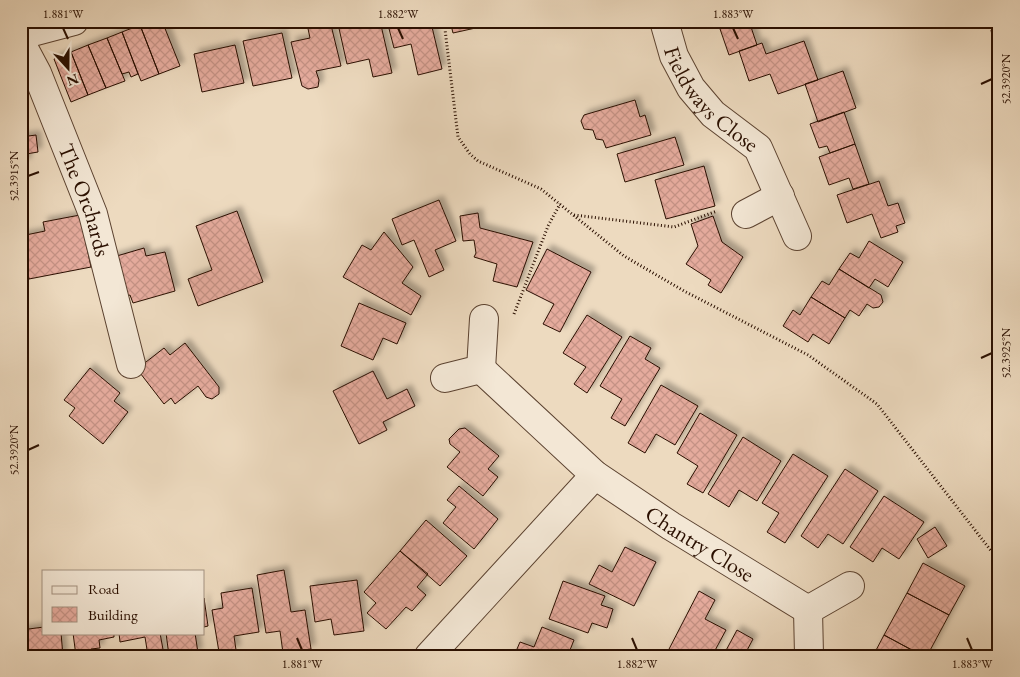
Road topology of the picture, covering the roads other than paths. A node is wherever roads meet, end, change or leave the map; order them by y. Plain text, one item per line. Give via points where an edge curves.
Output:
1 (74, 21) edge
2 (664, 21) edge
3 (21, 35) edge
4 (21, 43) edge
5 (780, 196) junction
6 (746, 214) road end
7 (798, 236) dead end
8 (484, 320) road end
9 (131, 364) dead end
10 (481, 369) junction
11 (445, 378) dead end
12 (595, 475) junction
13 (850, 586) dead end
14 (808, 610) junction
15 (809, 655) edge
16 (429, 656) edge

1 - 3 street
2 - 5 street, Fieldways Close via 674,56 691,88 712,114 758,148
4 - 9 street, The Orchards via 37,73 93,214
5 - 6 street
5 - 7 street, Fieldways Close
8 - 10 street
10 - 11 street
10 - 12 street, Chantry Close
12 - 14 street, Chantry Close
12 - 16 street
13 - 14 street
14 - 15 street

